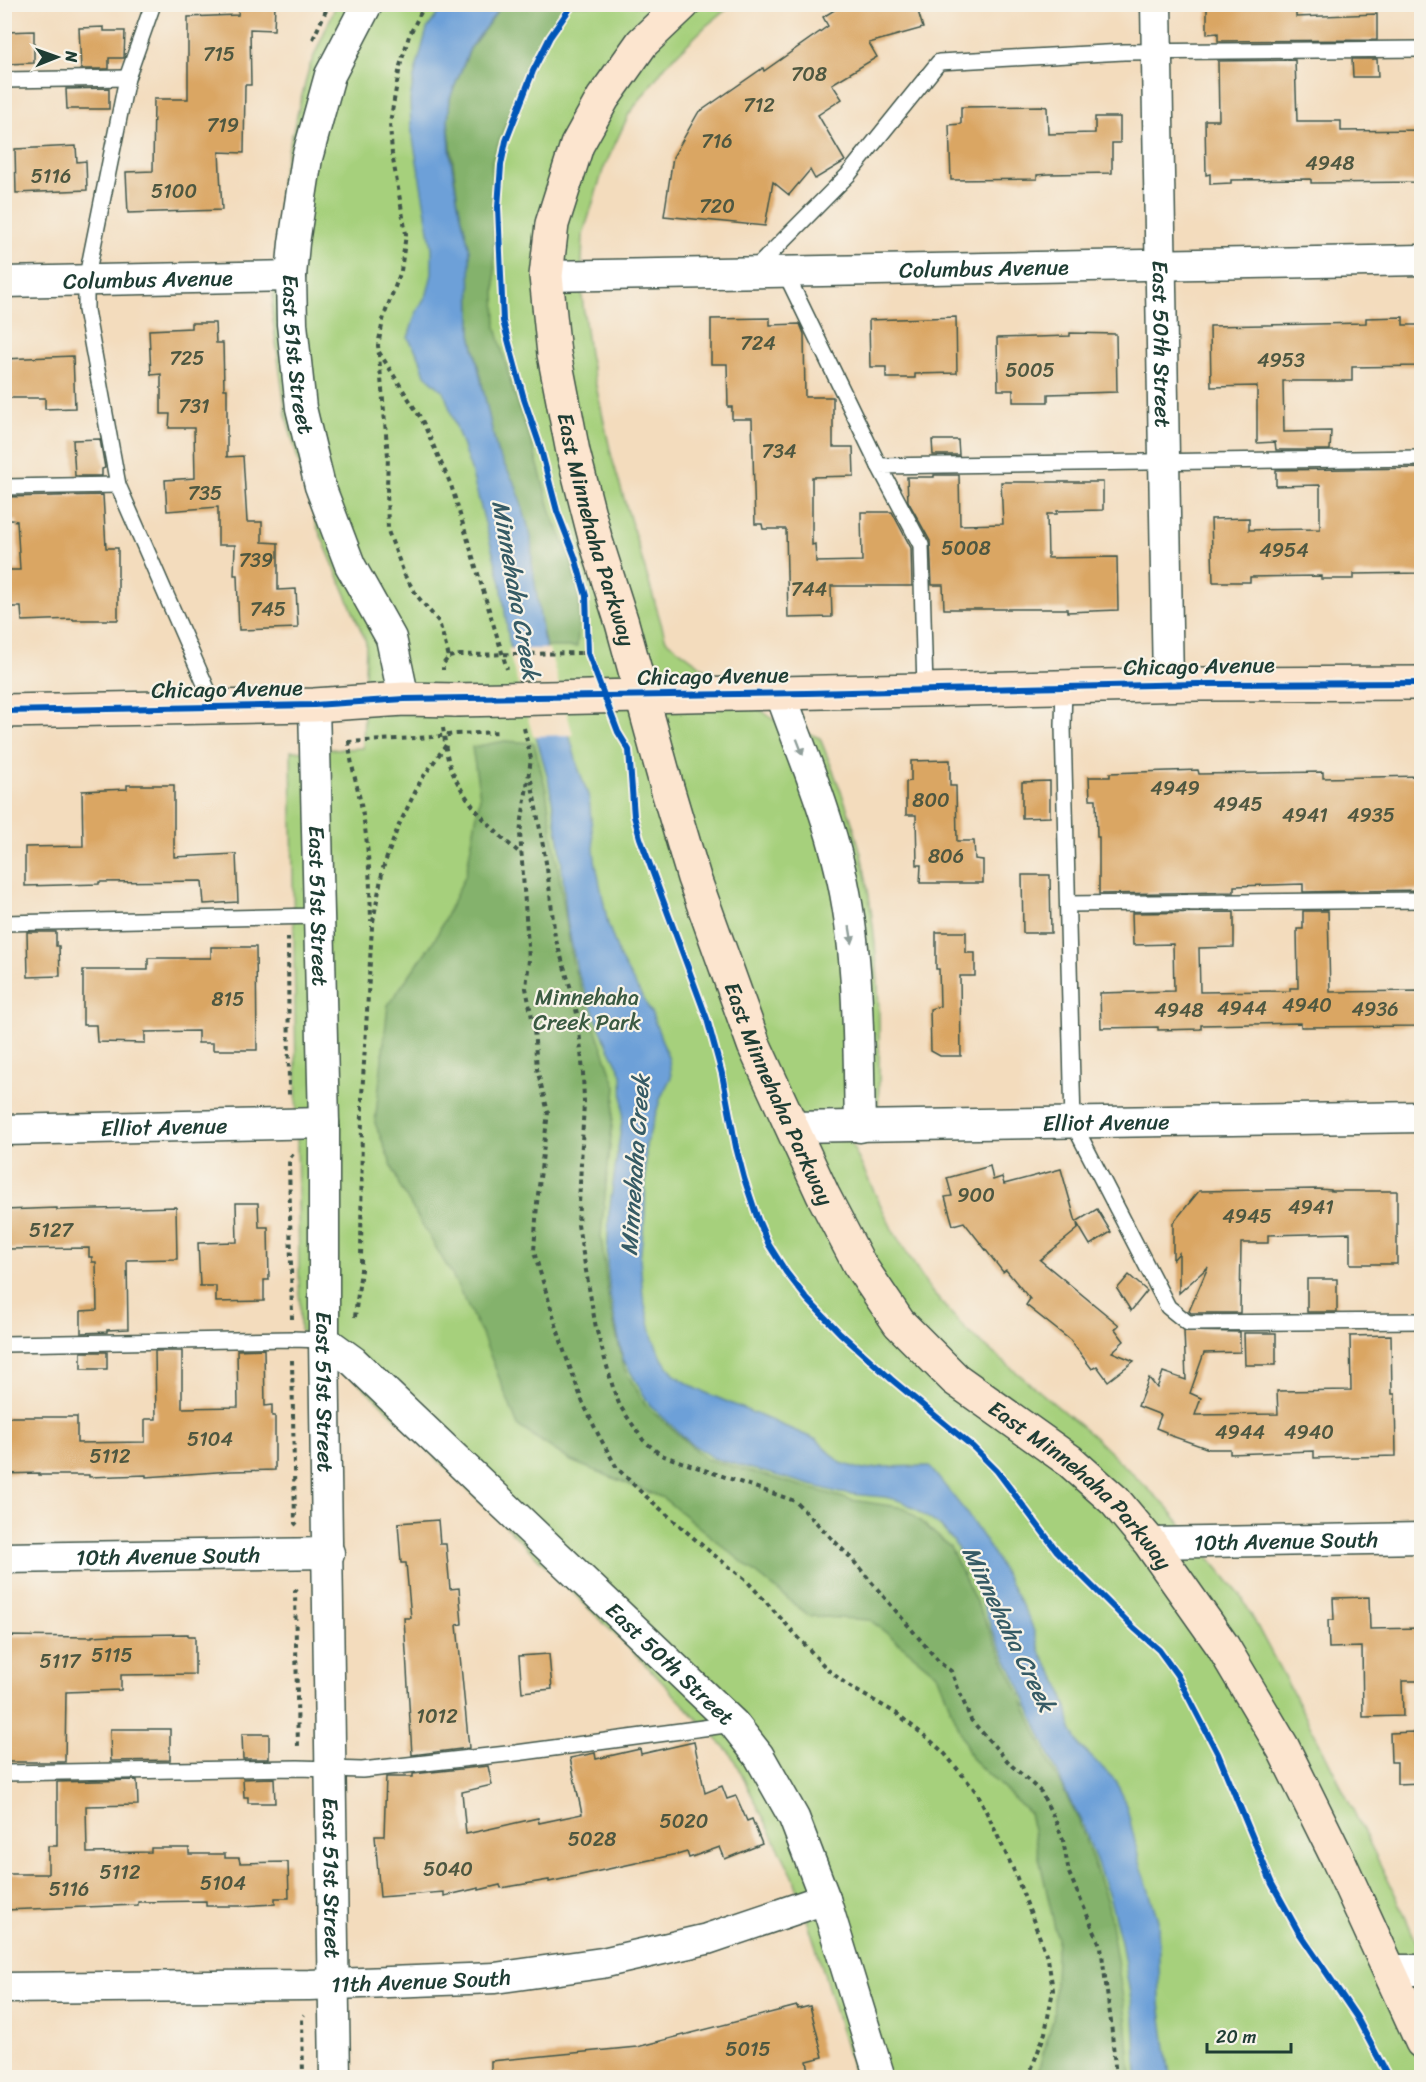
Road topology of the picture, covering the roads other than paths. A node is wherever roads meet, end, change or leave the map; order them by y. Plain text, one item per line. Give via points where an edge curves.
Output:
1 (153, 4) edge
2 (367, 4) edge
3 (683, 4) edge
4 (1156, 4) edge
5 (1422, 49) edge
6 (1157, 52) junction
7 (127, 78) junction
8 (4, 80) edge
9 (1422, 260) edge
10 (1160, 266) junction
11 (785, 272) junction
12 (752, 273) junction
13 (291, 276) junction
14 (546, 276) junction
15 (86, 280) junction
16 (4, 282) edge
17 (1422, 458) edge
18 (1163, 461) junction
19 (879, 466) junction
20 (118, 484) junction
21 (4, 487) edge
22 (1422, 683) edge
23 (1168, 684) junction
24 (1064, 686) junction
25 (925, 689) junction
26 (780, 692) junction
27 (642, 695) junction
28 (404, 699) junction
29 (314, 705) junction
30 (215, 707) junction
31 (4, 711) edge
32 (1422, 900) edge
33 (1068, 904) junction
34 (319, 916) junction
35 (4, 922) edge
36 (1422, 1117) edge
37 (324, 1122) junction
38 (1073, 1123) junction
39 (791, 1127) junction
40 (860, 1127) junction
41 (4, 1130) edge
42 (1422, 1321) edge
43 (324, 1340) junction
44 (4, 1344) edge
45 (1421, 1539) edge
46 (1150, 1543) junction
47 (329, 1553) junction
48 (4, 1558) edge
49 (734, 1724) junction
50 (330, 1770) junction
51 (4, 1773) edge
52 (825, 1899) junction
53 (1389, 1970) junction
54 (1422, 1970) edge
55 (333, 1984) junction
56 (4, 1988) edge
57 (1422, 2042) edge
58 (335, 2078) edge
59 (880, 2078) edge

1 - 7 lane
2 - 13 street, East 51st Street via 330,75 307,158
3 - 14 street, East Minnehaha Parkway via 642,43 603,98 577,146 552,224
4 - 6 street, East 50th Street
5 - 6 lane
6 - 10 street, East 50th Street
6 - 12 lane via 939,62 848,175
7 - 8 lane
7 - 15 lane
9 - 10 street, Columbus Avenue
10 - 11 street, Columbus Avenue
10 - 18 street, East 50th Street
11 - 12 street, Columbus Avenue
11 - 19 lane
12 - 14 street, Columbus Avenue
13 - 15 street, Columbus Avenue
13 - 28 street, East 51st Street via 301,408 320,486 350,565 391,638
14 - 27 street, East Minnehaha Parkway via 554,354 573,452
15 - 16 street, Columbus Avenue
15 - 20 lane via 86,310
17 - 18 lane
18 - 19 lane
18 - 23 street, East 50th Street
19 - 25 lane via 921,545
20 - 21 lane
20 - 30 lane
22 - 23 street, Chicago Avenue
23 - 24 street, Chicago Avenue
24 - 25 street, Chicago Avenue
24 - 33 lane
25 - 26 street, Chicago Avenue
26 - 27 street, Chicago Avenue
26 -> 40 street via 840,869 854,953
27 - 28 street, Chicago Avenue, bridge
27 - 39 street, East Minnehaha Parkway via 694,878 754,1045
28 - 29 street, Chicago Avenue
29 - 30 street, Chicago Avenue
29 - 34 street, East 51st Street
30 - 31 street, Chicago Avenue
32 - 33 lane
33 - 38 lane
34 - 35 lane
34 - 37 street, East 51st Street
36 - 38 street, Elliot Avenue
37 - 41 street, Elliot Avenue
37 - 43 street, East 51st Street
38 - 40 street, Elliot Avenue
38 - 42 lane via 1168,1307 1188,1323
39 - 40 street, Elliot Avenue
39 - 46 street, East Minnehaha Parkway via 859,1264 900,1323 956,1379 1070,1461 1115,1501
43 - 44 lane
43 - 47 street, East 51st Street
43 - 49 street, East 50th Street via 353,1361
45 - 46 street, 10th Avenue South
46 - 53 street, East Minnehaha Parkway via 1222,1645 1283,1748
47 - 48 street, 10th Avenue South
47 - 50 street, East 51st Street
49 - 50 lane via 516,1753
49 - 52 street, East 50th Street via 759,1756 794,1818
50 - 51 lane
50 - 55 street, East 51st Street
52 - 55 street, 11th Avenue South via 707,1939 602,1964 495,1978
52 - 59 street, East 50th Street
53 - 54 street
53 - 57 street, East Minnehaha Parkway
55 - 56 street, 11th Avenue South
55 - 58 street, East 51st Street

